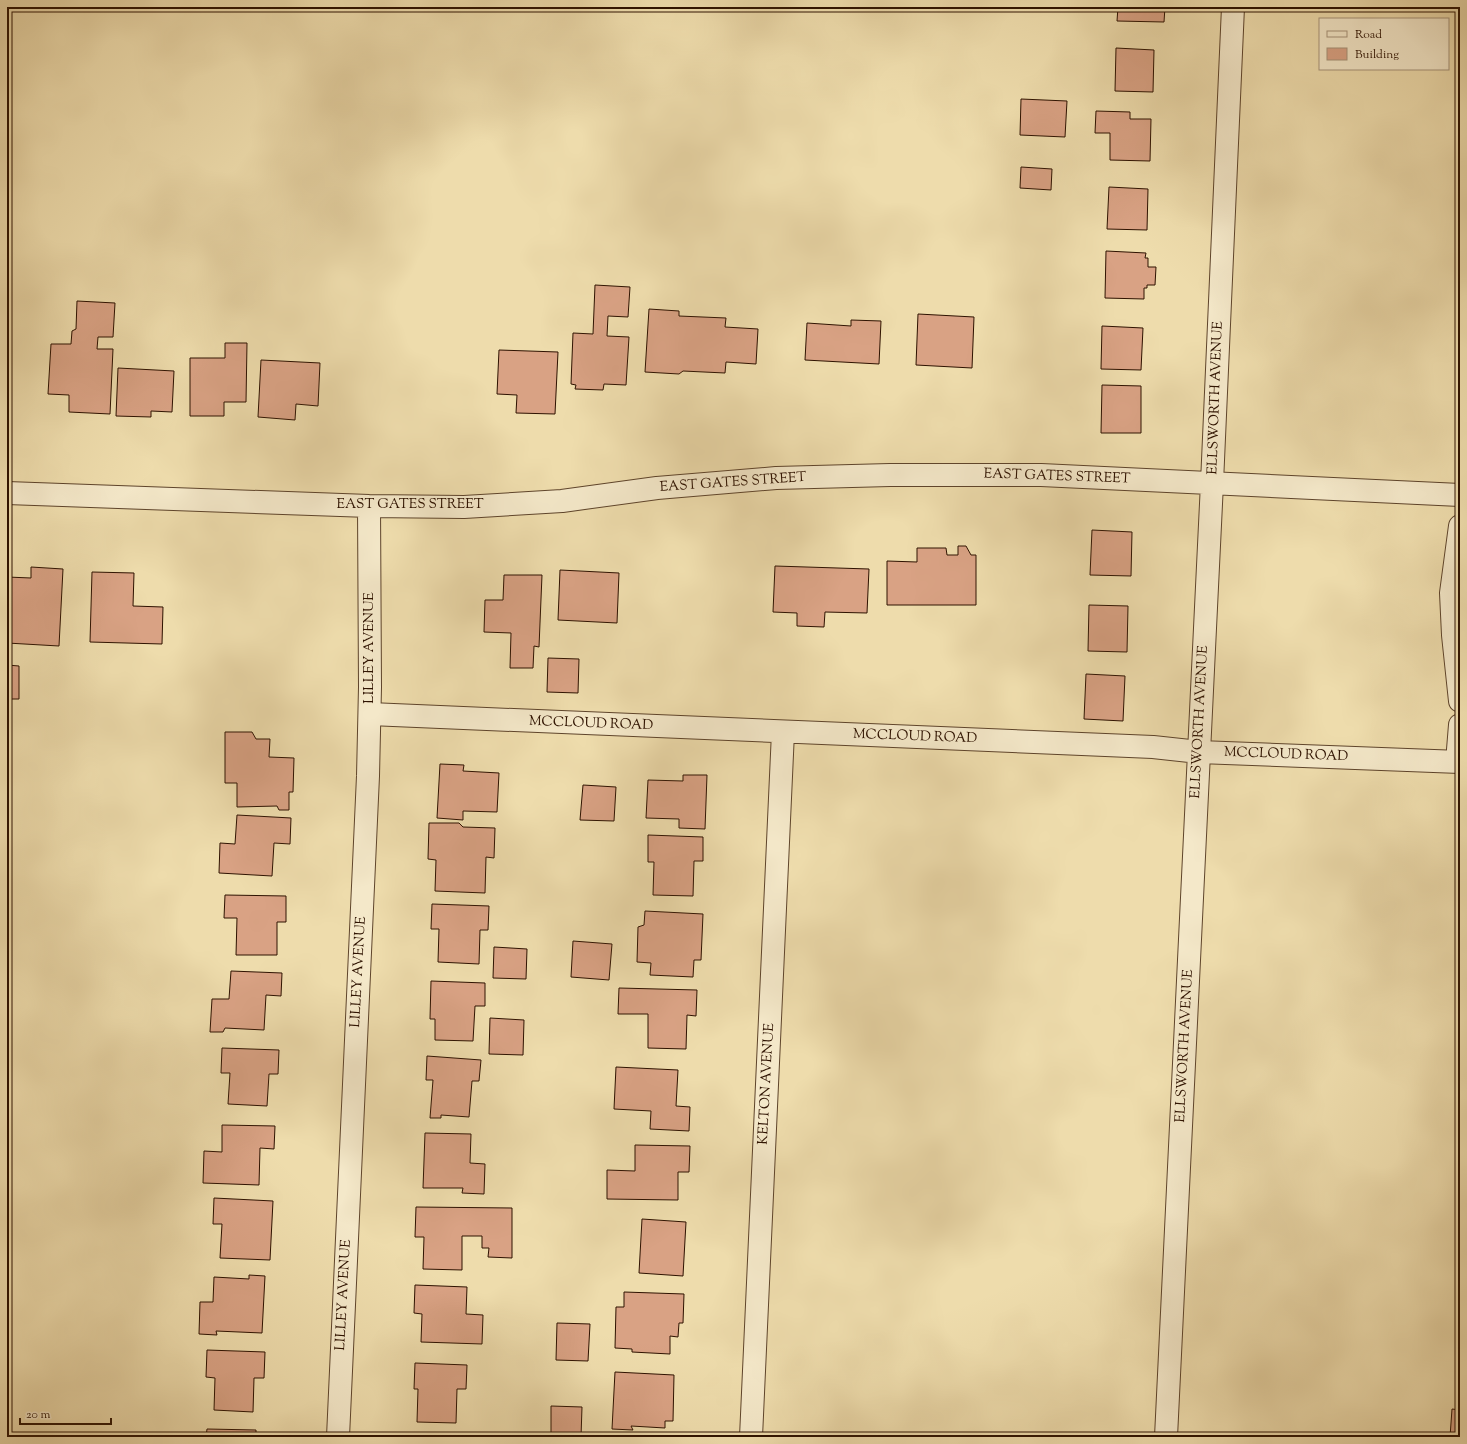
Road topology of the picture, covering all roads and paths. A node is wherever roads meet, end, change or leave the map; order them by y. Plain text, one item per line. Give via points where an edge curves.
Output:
1 (1233, 7) edge
2 (1212, 483) junction
3 (7, 493) edge
4 (1460, 495) edge
5 (369, 506) junction
6 (1460, 526) edge
7 (1460, 701) edge
8 (370, 714) junction
9 (1460, 725) edge
10 (783, 732) junction
11 (1199, 752) junction
12 (1459, 762) edge
13 (338, 1437) edge
14 (751, 1437) edge
15 (1166, 1437) edge

1 - 2 street, ELLSWORTH AVENUE
2 - 4 street, EAST GATES STREET
2 - 5 street, EAST GATES STREET via 1041,475 874,475 776,478 657,488 562,501 464,507
2 - 11 street, ELLSWORTH AVENUE
3 - 5 street, EAST GATES STREET
5 - 8 street, LILLEY AVENUE
6 - 7 street via 1451,593
8 - 10 street, MCCLOUD ROAD
8 - 13 street, LILLEY AVENUE
9 - 12 street
10 - 11 street, MCCLOUD ROAD via 1153,747
10 - 14 street, KELTON AVENUE
11 - 12 street, MCCLOUD ROAD
11 - 15 street, ELLSWORTH AVENUE

